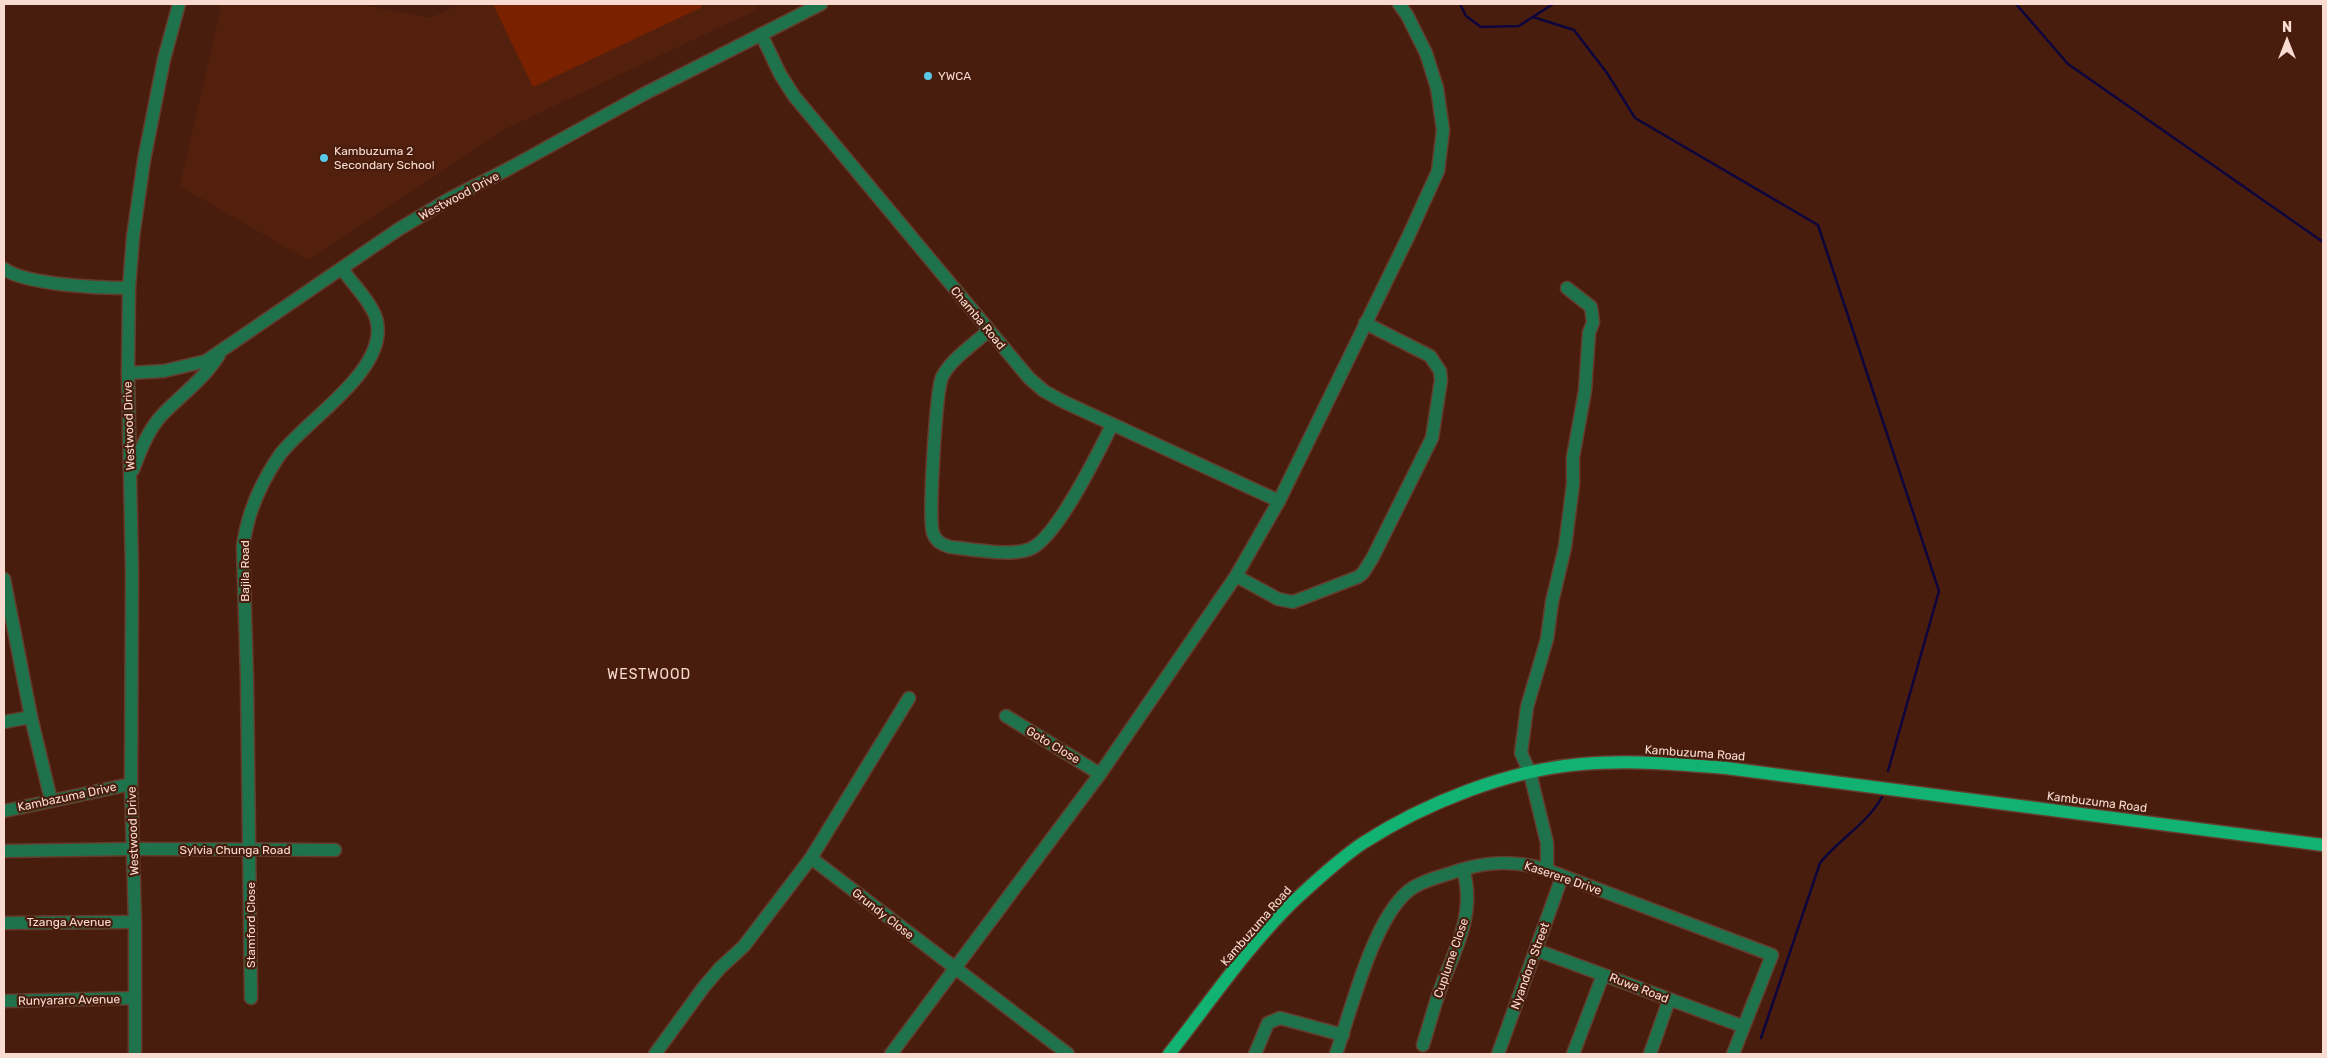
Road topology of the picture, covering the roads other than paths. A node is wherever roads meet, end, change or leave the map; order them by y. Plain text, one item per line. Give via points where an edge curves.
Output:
1 (179, 4) edge
2 (821, 4) edge
3 (1399, 4) edge
4 (761, 34) junction
5 (342, 268) junction
6 (4, 269) edge
7 (129, 288) junction
8 (1567, 288) dead end
9 (1365, 323) junction
10 (988, 331) junction
11 (221, 351) junction
12 (128, 373) junction
13 (1112, 425) junction
14 (131, 474) junction
15 (1279, 501) junction
16 (1236, 576) junction
17 (4, 579) edge
18 (10, 644) edge
19 (910, 698) dead end
20 (1006, 716) dead end
21 (31, 718) junction
22 (4, 722) edge
23 (1530, 773) junction
24 (1100, 774) junction
25 (131, 784) junction
26 (52, 800) junction
27 (4, 810) edge
28 (2323, 845) edge
29 (134, 849) junction
30 (335, 850) dead end
31 (4, 851) edge
32 (250, 851) junction
33 (811, 858) junction
34 (1463, 869) junction
35 (1547, 870) junction
36 (1562, 877) junction
37 (135, 922) junction
38 (4, 923) edge
39 (1536, 950) junction
40 (955, 969) junction
41 (1603, 974) junction
42 (135, 998) junction
43 (251, 998) dead end
44 (1669, 1000) junction
45 (4, 1001) edge
46 (1742, 1026) junction
47 (1343, 1035) junction
48 (1423, 1045) dead end
49 (135, 1054) edge
50 (655, 1054) edge
51 (891, 1054) edge
52 (1068, 1054) edge
53 (1169, 1054) edge
54 (1255, 1054) edge
55 (1336, 1054) edge
56 (1498, 1054) edge
57 (1573, 1054) edge
58 (1650, 1054) edge
59 (1733, 1054) edge

1 - 7 street via 164,59 144,160
2 - 4 street, Westwood Drive
3 - 9 street via 1423,45 1432,69 1443,140 1433,184
4 - 5 street, Westwood Drive via 451,198
4 - 10 street, Chamba Road via 794,96
5 - 11 street, Westwood Drive
5 - 32 street, Bajila Road via 371,308 377,322 377,336 363,370 280,455 265,480 246,525 243,547
6 - 7 street via 16,276 38,281
7 - 12 street
8 - 23 street via 1591,307 1593,322 1573,457 1565,547 1547,639 1524,729 1521,753
9 - 15 street
9 - 16 street via 1430,356 1440,371 1441,380 1432,438 1373,557 1358,576 1293,602 1278,599
10 - 13 street, Chamba Road via 1044,391
10 - 13 street via 951,365 939,388 932,523 935,538 941,544 1011,552 1038,544 1072,498
11 - 12 street, Westwood Drive via 192,366
11 - 14 street via 202,377 161,416
12 - 14 street, Westwood Drive
13 - 15 street, Chamba Road
14 - 25 street, Westwood Drive
15 - 16 street
16 - 24 street
17 - 18 street
18 - 21 street
19 - 33 street
20 - 24 street, Goto Close
21 - 22 street
21 - 26 street
23 - 28 main road, Kambuzuma Road via 1612,762 1717,767
23 - 35 street via 1547,843
23 - 53 main road, Kambuzuma Road via 1494,782 1386,829 1339,862 1295,900 1260,938
24 - 40 street
25 - 26 street, Kambazuma Drive
25 - 29 street, Westwood Drive
26 - 27 street, Kambazuma Drive
29 - 31 street, Sylvia Chunga Road
29 - 32 street, Sylvia Chunga Road
29 - 37 street, Westwood Drive
30 - 32 street, Sylvia Chunga Road
32 - 43 street, Stamford Close
33 - 40 street, Grundy Close
33 - 50 street via 744,946 703,988
34 - 35 street, Kaserere Drive via 1510,862
34 - 47 street, Kaserere Drive via 1413,887 1393,908 1375,938
34 - 48 street, Cuplume Close via 1469,897 1466,917
35 - 36 street, Kaserere Drive
36 - 39 street, Nyandora Street
36 - 46 street, Kaserere Drive via 1772,955
37 - 38 street, Tzanga Avenue
37 - 42 street, Westwood Drive
39 - 41 street, Ruwa Road
39 - 56 street, Nyandora Street
40 - 51 street
40 - 52 street, Grundy Close
41 - 44 street, Ruwa Road
41 - 57 street
42 - 45 street, Runyararo Avenue
42 - 49 street, Westwood Drive
44 - 46 street, Ruwa Road
44 - 58 street
46 - 59 street
47 - 54 street via 1280,1018 1268,1023
47 - 55 street, Kaserere Drive

